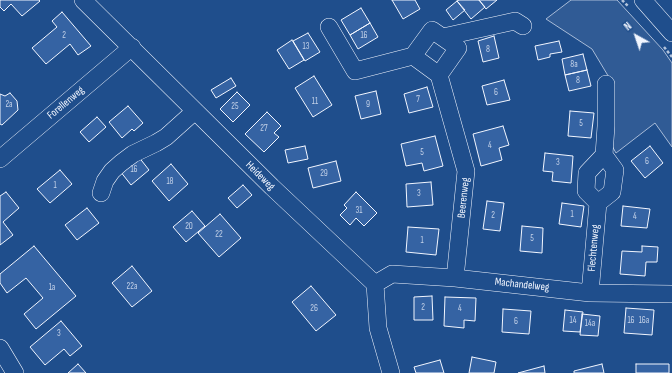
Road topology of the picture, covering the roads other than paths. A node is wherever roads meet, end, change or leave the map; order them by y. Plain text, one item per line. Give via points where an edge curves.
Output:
1 (83, 0) edge
2 (643, 0) edge
3 (523, 26) dead end
4 (329, 27) dead end
5 (672, 33) edge
6 (442, 37) junction
7 (132, 47) junction
8 (413, 56) junction
9 (439, 75) junction
10 (606, 84) dead end
11 (196, 111) junction
12 (604, 155) junction
13 (0, 159) edge
14 (101, 193) dead end
15 (598, 203) junction
16 (455, 278) junction
17 (376, 284) junction
18 (590, 293) junction
19 (672, 294) edge
20 (0, 348) edge
21 (14, 373) edge
22 (391, 373) edge

1 - 7 street, Heideweg
2 - 5 street
3 - 6 street via 515,21
4 - 8 street via 355,71
6 - 8 street via 432,30
6 - 9 street via 458,48
7 - 11 street, Heideweg
7 - 13 street, Forellenweg
8 - 9 street
9 - 16 street, Beerenweg via 466,171
10 - 12 street
11 - 14 street via 166,137 121,163 105,181
11 - 17 street, Heideweg via 272,187
12 - 15 street via 615,170 612,192
12 - 15 street via 587,173 586,191
15 - 18 street, Flechtenweg
16 - 17 street, Machandelweg via 392,274
16 - 18 street, Machandelweg
17 - 22 street via 378,328
18 - 19 street, Machandelweg
20 - 21 street

